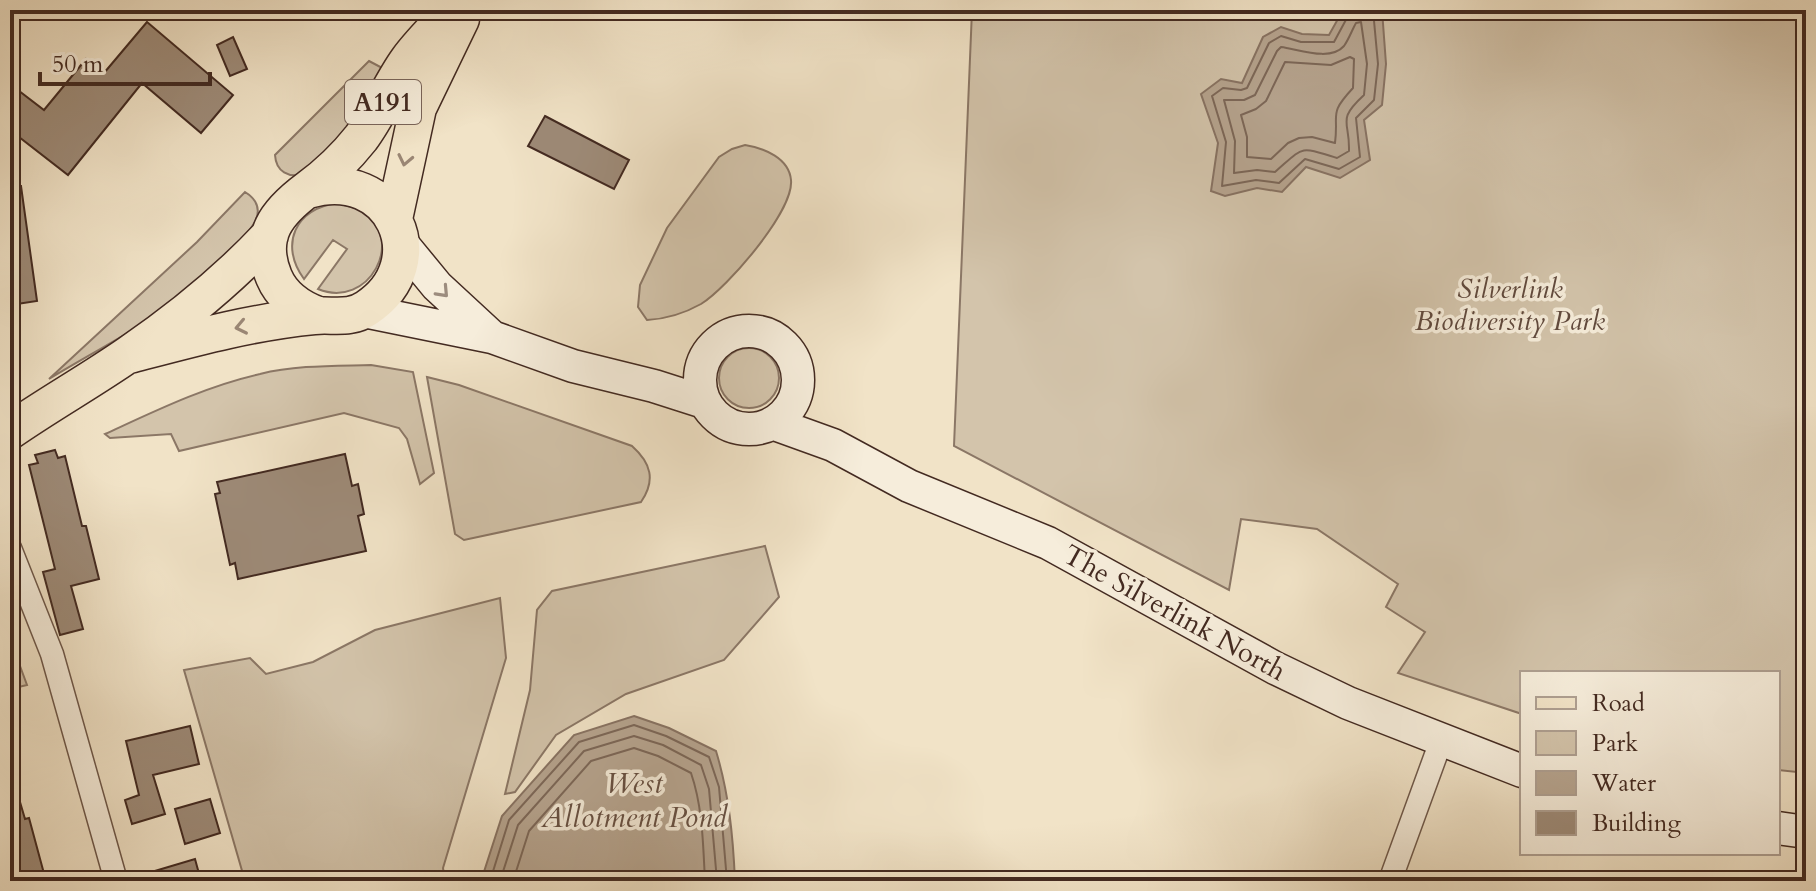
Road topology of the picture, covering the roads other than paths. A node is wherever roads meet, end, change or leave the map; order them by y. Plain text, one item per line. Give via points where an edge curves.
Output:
1 (453, 10) edge
2 (465, 10) edge
3 (308, 190) junction
4 (397, 230) junction
5 (270, 235) junction
6 (364, 311) junction
7 (318, 315) junction
8 (492, 337) junction
9 (129, 355) junction
10 (702, 362) junction
11 (654, 386) junction
12 (797, 388) junction
13 (704, 402) junction
14 (772, 423) junction
15 (10, 431) edge
16 (833, 445) junction
17 (10, 548) edge
18 (1441, 741) junction
19 (1520, 770) edge
20 (1780, 828) edge
21 (1806, 832) edge
22 (116, 881) edge
23 (1390, 881) edge

1 - 3 main road, A191 via 407,61 355,146
2 -> 4 main road, A191 via 418,108
3 - 4 main road via 332,184 358,188 379,200
3 - 5 main road, A191 via 283,209
4 - 6 main road, A191 via 401,256 393,281
4 -> 8 street via 447,297
5 - 7 main road via 269,257 278,285 293,303
5 - 9 main road, A191 via 233,275
6 - 7 main road, A191
6 - 8 street
7 -> 9 main road, A191 via 231,329
8 - 11 street via 573,366
9 - 15 main road, A191
10 - 11 street
10 - 12 street via 722,338 741,330 760,331 777,339 792,356
10 - 13 street
11 - 13 street
12 - 14 street via 789,408
12 - 16 street, The Silverlink North
13 - 14 street via 732,426 753,429
14 - 16 street, The Silverlink North
16 - 18 street, The Silverlink North via 909,486 1071,554 1275,668
17 - 22 street via 52,654
18 - 19 street, The Silverlink North
18 - 23 street
20 - 21 street

